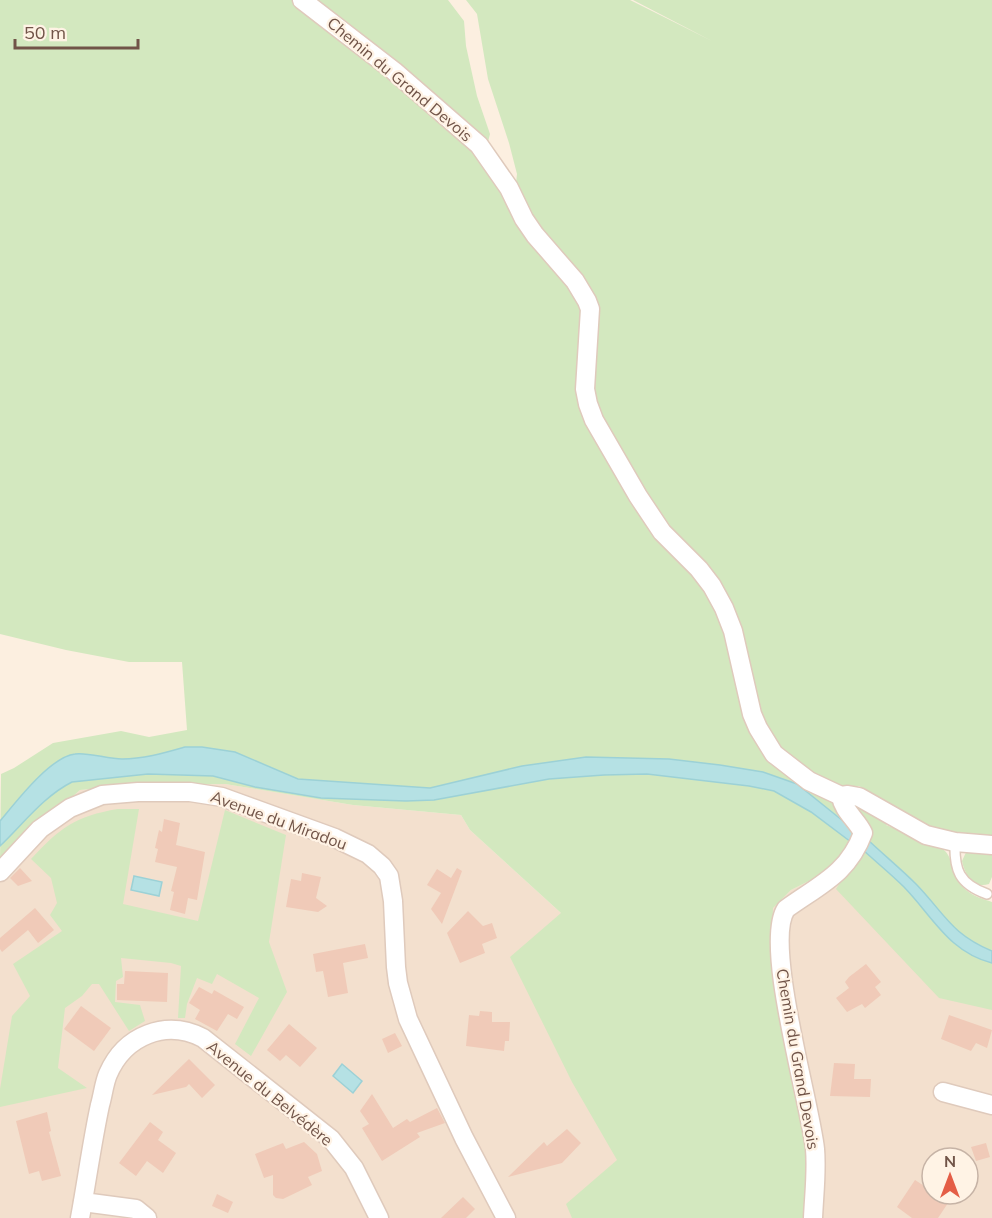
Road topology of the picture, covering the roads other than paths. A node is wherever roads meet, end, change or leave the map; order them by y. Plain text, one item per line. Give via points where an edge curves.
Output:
1 (302, 0) edge
2 (841, 796) junction
3 (955, 842) junction
4 (992, 845) edge
5 (0, 872) edge
6 (987, 894) dead end
7 (943, 1092) dead end
8 (992, 1105) edge
9 (81, 1210) edge
10 (147, 1218) edge
11 (379, 1218) edge
12 (506, 1218) edge
13 (813, 1218) edge

1 - 2 street, Chemin du Grand Devois via 394,71 479,145 509,188 524,219 574,281 590,309 585,389 594,420 662,532 699,569 724,608 752,714 766,742 774,754 809,781
2 - 3 street via 859,797 917,831
2 - 13 street, Chemin du Grand Devois via 863,833 860,843 837,875 786,909 779,928 792,1039 815,1148
3 - 4 street
3 - 6 lane via 954,858 961,877
5 - 12 street, Avenue du Miradou via 40,829 70,808 102,795 138,792 190,792 222,797 368,854 389,876 396,967 408,1019
7 - 8 street
9 - 10 street via 136,1209
9 - 11 street, Avenue du Belvédère via 108,1074 134,1043 169,1028 203,1038 331,1139 354,1168

